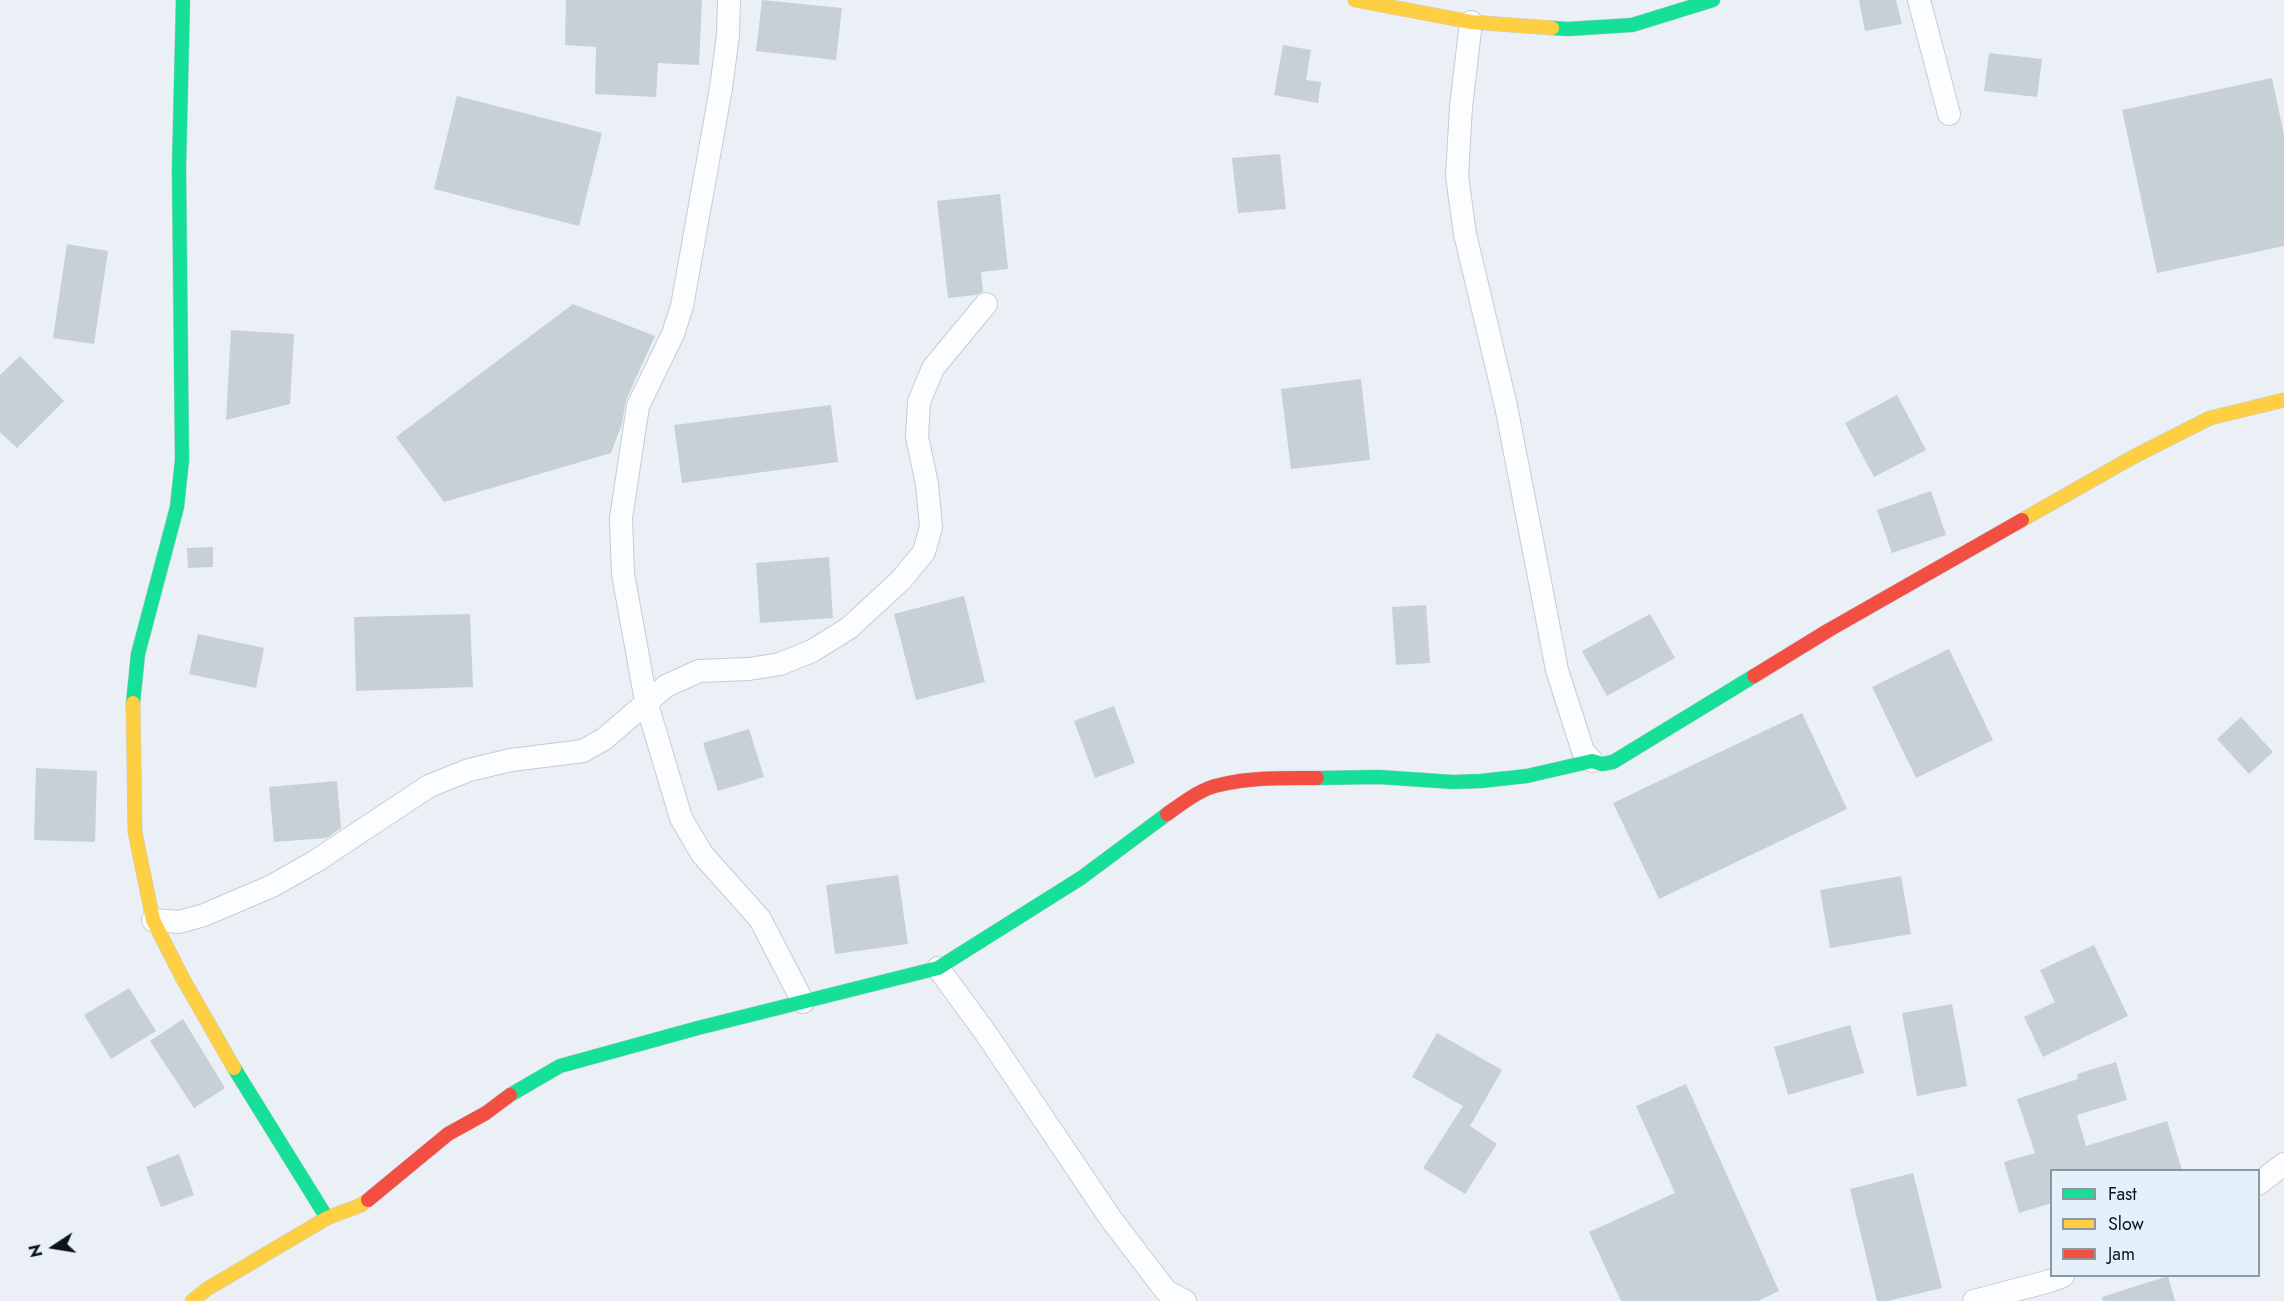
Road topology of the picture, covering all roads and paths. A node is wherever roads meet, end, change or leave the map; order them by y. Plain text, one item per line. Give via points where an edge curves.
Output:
1 (183, 0) edge
2 (729, 0) edge
3 (1355, 0) edge
4 (1713, 0) edge
5 (1919, 0) edge
6 (1471, 22) junction
7 (1949, 114) dead end
8 (986, 304) dead end
9 (2284, 400) edge
10 (646, 701) junction
11 (1592, 761) junction
12 (153, 920) junction
13 (938, 968) junction
14 (803, 1002) junction
15 (2284, 1164) edge
16 (2260, 1183) edge
17 (327, 1218) junction
18 (2059, 1277) edge
19 (192, 1301) edge
20 (1185, 1301) edge
21 (1974, 1301) edge

1 - 12 street via 179,168 182,460 177,507 138,654 132,711 135,832
2 - 10 street via 721,88 682,306 673,334 638,406 621,519 623,574
3 - 6 street
4 - 6 street via 1632,26 1568,29
5 - 7 street
6 - 11 street via 1457,176 1465,234 1506,406 1557,670 1583,750
8 - 10 street via 933,368 919,402 917,437 931,527 924,552 901,580 849,628 812,651 780,664 699,671 666,686
9 - 11 street via 2210,418 2133,457 1839,624 1626,755 1602,764
10 - 12 street via 604,739 583,751 511,760 459,774 429,786 272,886 204,915 179,922
10 - 14 street via 681,818 702,854 760,919
11 - 13 street via 1527,776 1481,781 1272,778 1218,785 1188,799 1081,878
12 - 17 street via 217,1038
13 - 14 street
13 - 20 street via 1111,1219 1166,1291
14 - 17 street via 560,1066 448,1134 361,1205
15 - 16 street
17 - 19 street
18 - 21 street

